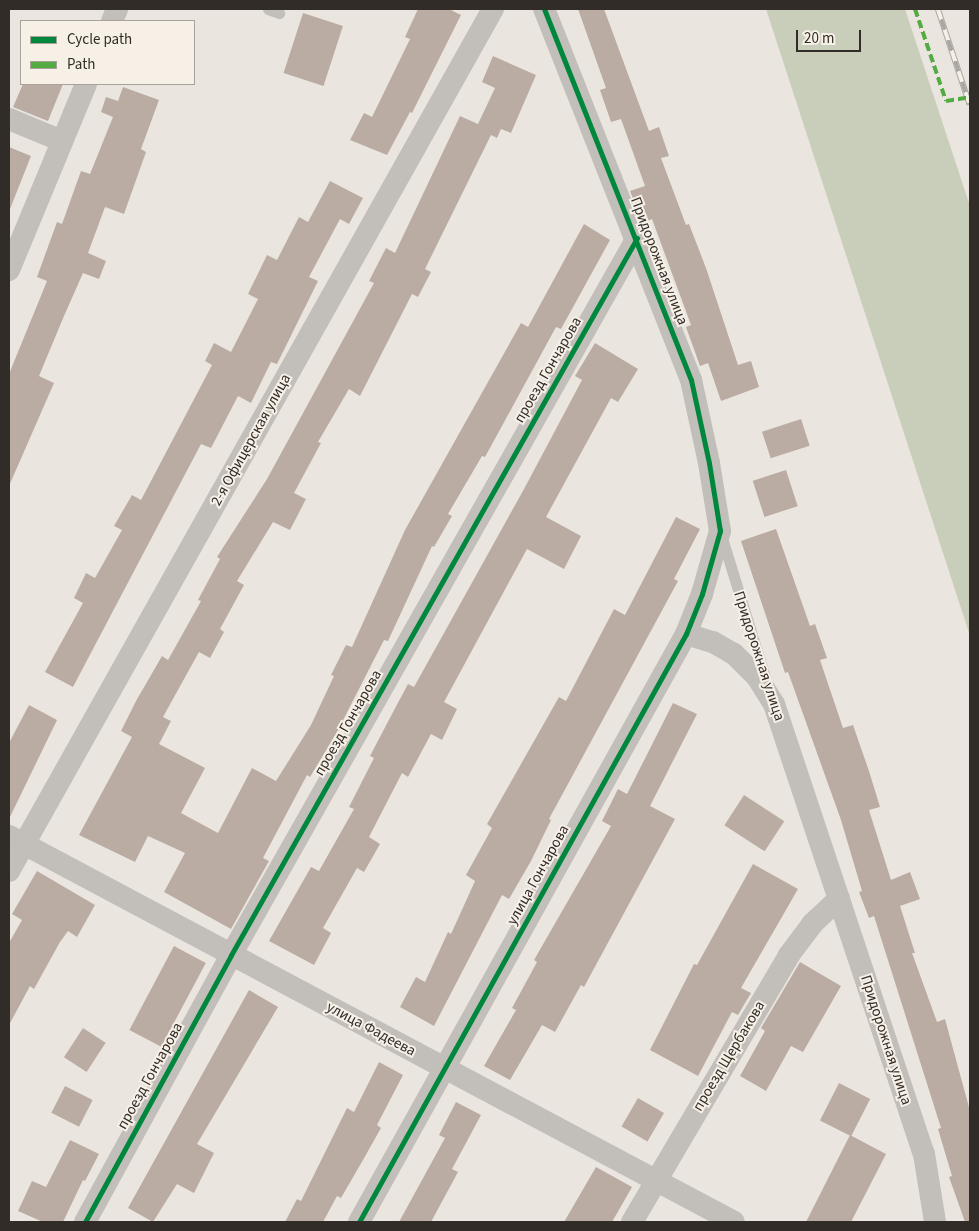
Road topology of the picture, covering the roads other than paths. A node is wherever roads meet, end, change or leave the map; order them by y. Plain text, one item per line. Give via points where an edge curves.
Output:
1 (493, 9) edge
2 (544, 9) edge
3 (86, 85) edge
4 (9, 118) edge
5 (62, 141) junction
6 (637, 238) junction
7 (9, 270) edge
8 (720, 532) junction
9 (686, 634) junction
10 (774, 704) junction
11 (16, 840) edge
12 (9, 871) edge
13 (839, 899) junction
14 (231, 955) junction
15 (444, 1068) junction
16 (656, 1180) junction
17 (85, 1222) edge
18 (359, 1222) edge
19 (632, 1222) edge
20 (731, 1222) edge
21 (935, 1222) edge

1 - 11 street, 2-я Офицерская улица
2 - 6 street, Придорожная улица
3 - 5 street
4 - 5 street
5 - 7 street
6 - 8 street, Придорожная улица via 691,380
6 - 14 street, проезд Гончарова
8 - 9 street, улица Гончарова via 702,594
8 - 10 lane, Придорожная улица
9 - 10 street via 713,642 734,654 757,677
9 - 15 street, улица Гончарова
10 - 13 street, Придорожная улица
11 - 12 street, 2-я Офицерская улица
11 - 14 street, улица Фадеева
13 - 16 street, проезд Щербакова via 812,924 789,955
13 - 21 street, Придорожная улица via 924,1154
14 - 15 street, улица Фадеева
14 - 17 street, проезд Гончарова
15 - 16 street, улица Фадеева
15 - 18 street, улица Гончарова
16 - 19 street, проезд Щербакова
16 - 20 street, улица Фадеева

